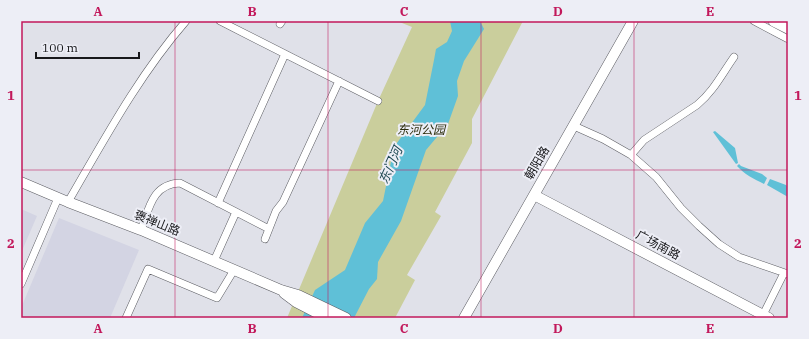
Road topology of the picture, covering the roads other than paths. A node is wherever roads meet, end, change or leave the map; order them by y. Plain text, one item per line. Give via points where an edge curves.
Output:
1 (186, 21) edge
2 (220, 21) edge
3 (633, 21) edge
4 (754, 21) edge
5 (774, 21) edge
6 (788, 28) edge
7 (788, 39) edge
8 (285, 54) junction
9 (734, 57) dead end
10 (339, 81) junction
11 (378, 101) dead end
12 (574, 126) junction
13 (631, 156) junction
14 (21, 182) edge
15 (534, 195) junction
16 (58, 198) junction
17 (68, 202) junction
18 (218, 203) junction
19 (236, 212) junction
20 (268, 229) junction
21 (141, 230) junction
22 (265, 239) dead end
23 (214, 261) junction
24 (234, 270) junction
25 (786, 273) edge
26 (21, 284) edge
27 (303, 302) junction
28 (766, 316) edge
29 (126, 318) edge
30 (327, 318) edge
31 (346, 318) edge
32 (464, 318) edge

1 - 17 street via 142,78
2 - 8 street
3 - 12 main road, 朝阳路
4 - 7 street
5 - 6 main road
8 - 10 street
8 - 18 street
9 - 13 street via 704,100 644,140
10 - 11 street
10 - 20 street
12 - 13 street via 603,139
12 - 15 main road, 朝阳路
13 - 25 street via 656,177 681,208 719,244 739,257
14 - 16 main road, 褒禅山路
15 - 28 main road, 广场南路
15 - 32 main road, 朝阳路
16 - 17 main road, 褒禅山路
16 - 26 street
17 - 21 main road, 褒禅山路
18 - 19 street
18 - 21 street via 180,183 171,183 153,197
19 - 20 street
19 - 23 street
20 - 22 street
21 - 23 main road, 褒禅山路
23 - 24 main road, 褒禅山路
24 - 27 main road, 褒禅山路 via 298,295
24 - 29 street via 217,298 148,269
25 - 28 street
27 - 30 main road
27 - 31 main road

